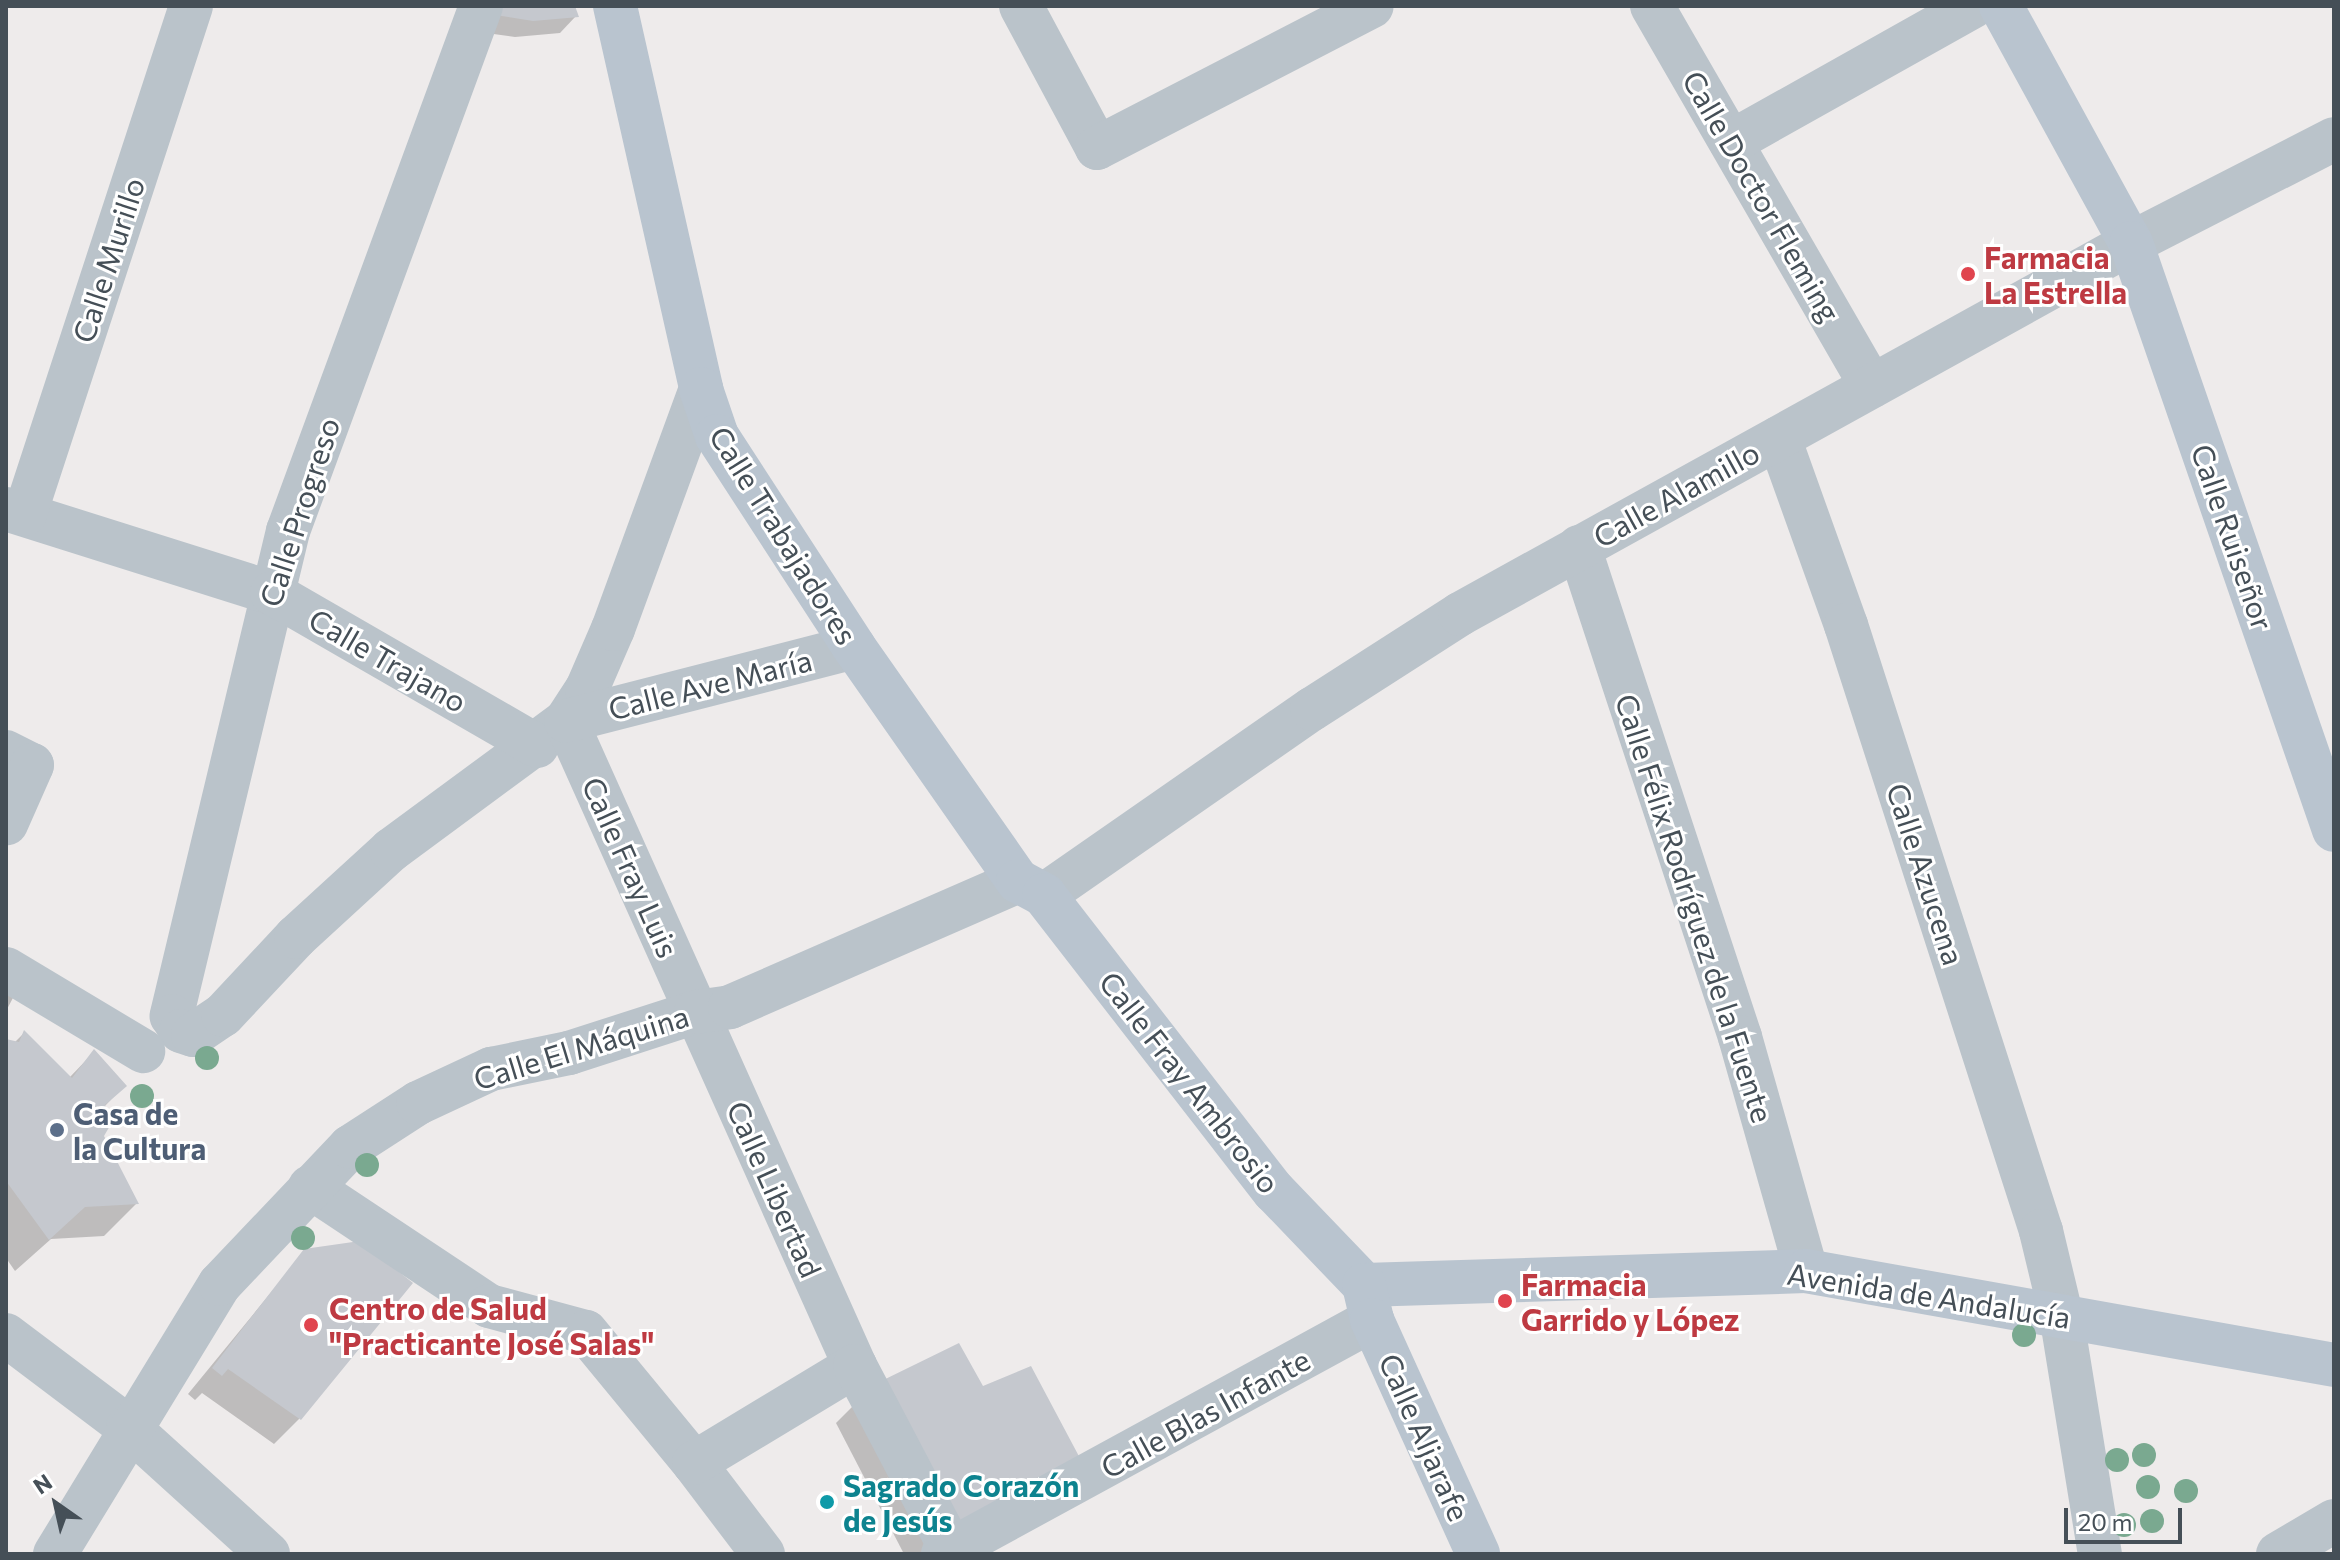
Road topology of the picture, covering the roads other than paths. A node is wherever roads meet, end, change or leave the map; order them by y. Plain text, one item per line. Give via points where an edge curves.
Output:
1 (191, 6) edge
2 (481, 6) edge
3 (615, 6) edge
4 (1021, 6) edge
5 (1372, 6) edge
6 (1652, 6) edge
7 (1973, 6) edge
8 (2001, 6) edge
9 (2334, 139) edge
10 (1731, 142) junction
11 (2131, 243) junction
12 (1871, 386) junction
13 (701, 389) junction
14 (1779, 438) junction
15 (15, 512) edge
16 (1579, 547) junction
17 (272, 593) junction
18 (854, 647) junction
19 (552, 733) junction
20 (6, 752) edge
21 (6, 824) edge
22 (2334, 830) edge
23 (1031, 888) junction
24 (6, 969) edge
25 (696, 1012) junction
26 (143, 1051) dead end
27 (310, 1187) junction
28 (1806, 1271) junction
29 (1368, 1302) junction
30 (2061, 1314) junction
31 (6, 1335) edge
32 (2334, 1365) edge
33 (855, 1366) junction
34 (128, 1427) junction
35 (694, 1463) junction
36 (2334, 1521) edge
37 (1008, 1540) edge
38 (936, 1552) edge
39 (55, 1554) edge
40 (268, 1554) edge
41 (763, 1554) edge
42 (773, 1554) edge
43 (1478, 1554) edge
44 (2100, 1554) edge
45 (2278, 1554) edge

1 - 15 street, Calle Murillo
2 - 17 street, Calle Progreso via 381,266 288,531
3 - 13 street, Calle Trabajadores
4 - 5 street via 1097,148
6 - 10 street, Calle Doctor Fleming
7 - 10 street
8 - 11 street, Calle Ruiseñor
9 - 11 street, Calle Alamillo
10 - 12 street, Calle Doctor Fleming
11 - 12 street, Calle Alamillo
11 - 22 street, Calle Ruiseñor
12 - 14 street, Calle Alamillo
13 - 18 street, Calle Trabajadores via 725,449
13 - 19 street via 613,629 587,689
14 - 16 street, Calle Alamillo
14 - 30 street, Calle Azucena via 1846,625 2031,1200
15 - 17 street, Calle Trajano
16 - 23 street, Calle Alamillo via 1460,614
16 - 28 street, Calle Félix Rodríguez de la Fuente via 1740,1037
17 - 19 street, Calle Trajano
17 - 19 street, Calle Progreso via 172,1016 181,1031 193,1035 223,1015 296,937 391,850
18 - 19 street, Calle Ave María
18 - 23 street, Calle Trabajadores
19 - 25 street, Calle Fray Luis
20 - 21 street via 32,765
23 - 25 street, Calle El Máquina via 730,1007
23 - 29 street, Calle Fray Ambrosio
24 - 26 street
25 - 27 street, Calle El Máquina via 569,1053 491,1069 418,1103 361,1139
25 - 33 street, Calle Libertad
27 - 34 street, Calle El Máquina via 220,1284
27 - 35 street via 489,1306 586,1332
28 - 29 street, Avenida de Andalucía
28 - 30 street, Avenida de Andalucía
29 - 37 street, Calle Blas Infante
29 - 43 street, Calle Aljarafe
30 - 32 street, Avenida de Andalucía
30 - 44 street, Calle Azucena
31 - 34 street
33 - 35 street
33 - 38 street, Calle Libertad
34 - 39 street, Calle El Máquina
34 - 40 street
35 - 41 street
36 - 45 street
37 - 38 street, Calle Blas Infante
38 - 42 street via 925,1542 924,1529 856,1408 842,1397 824,1395 725,1453 717,1466 716,1478

